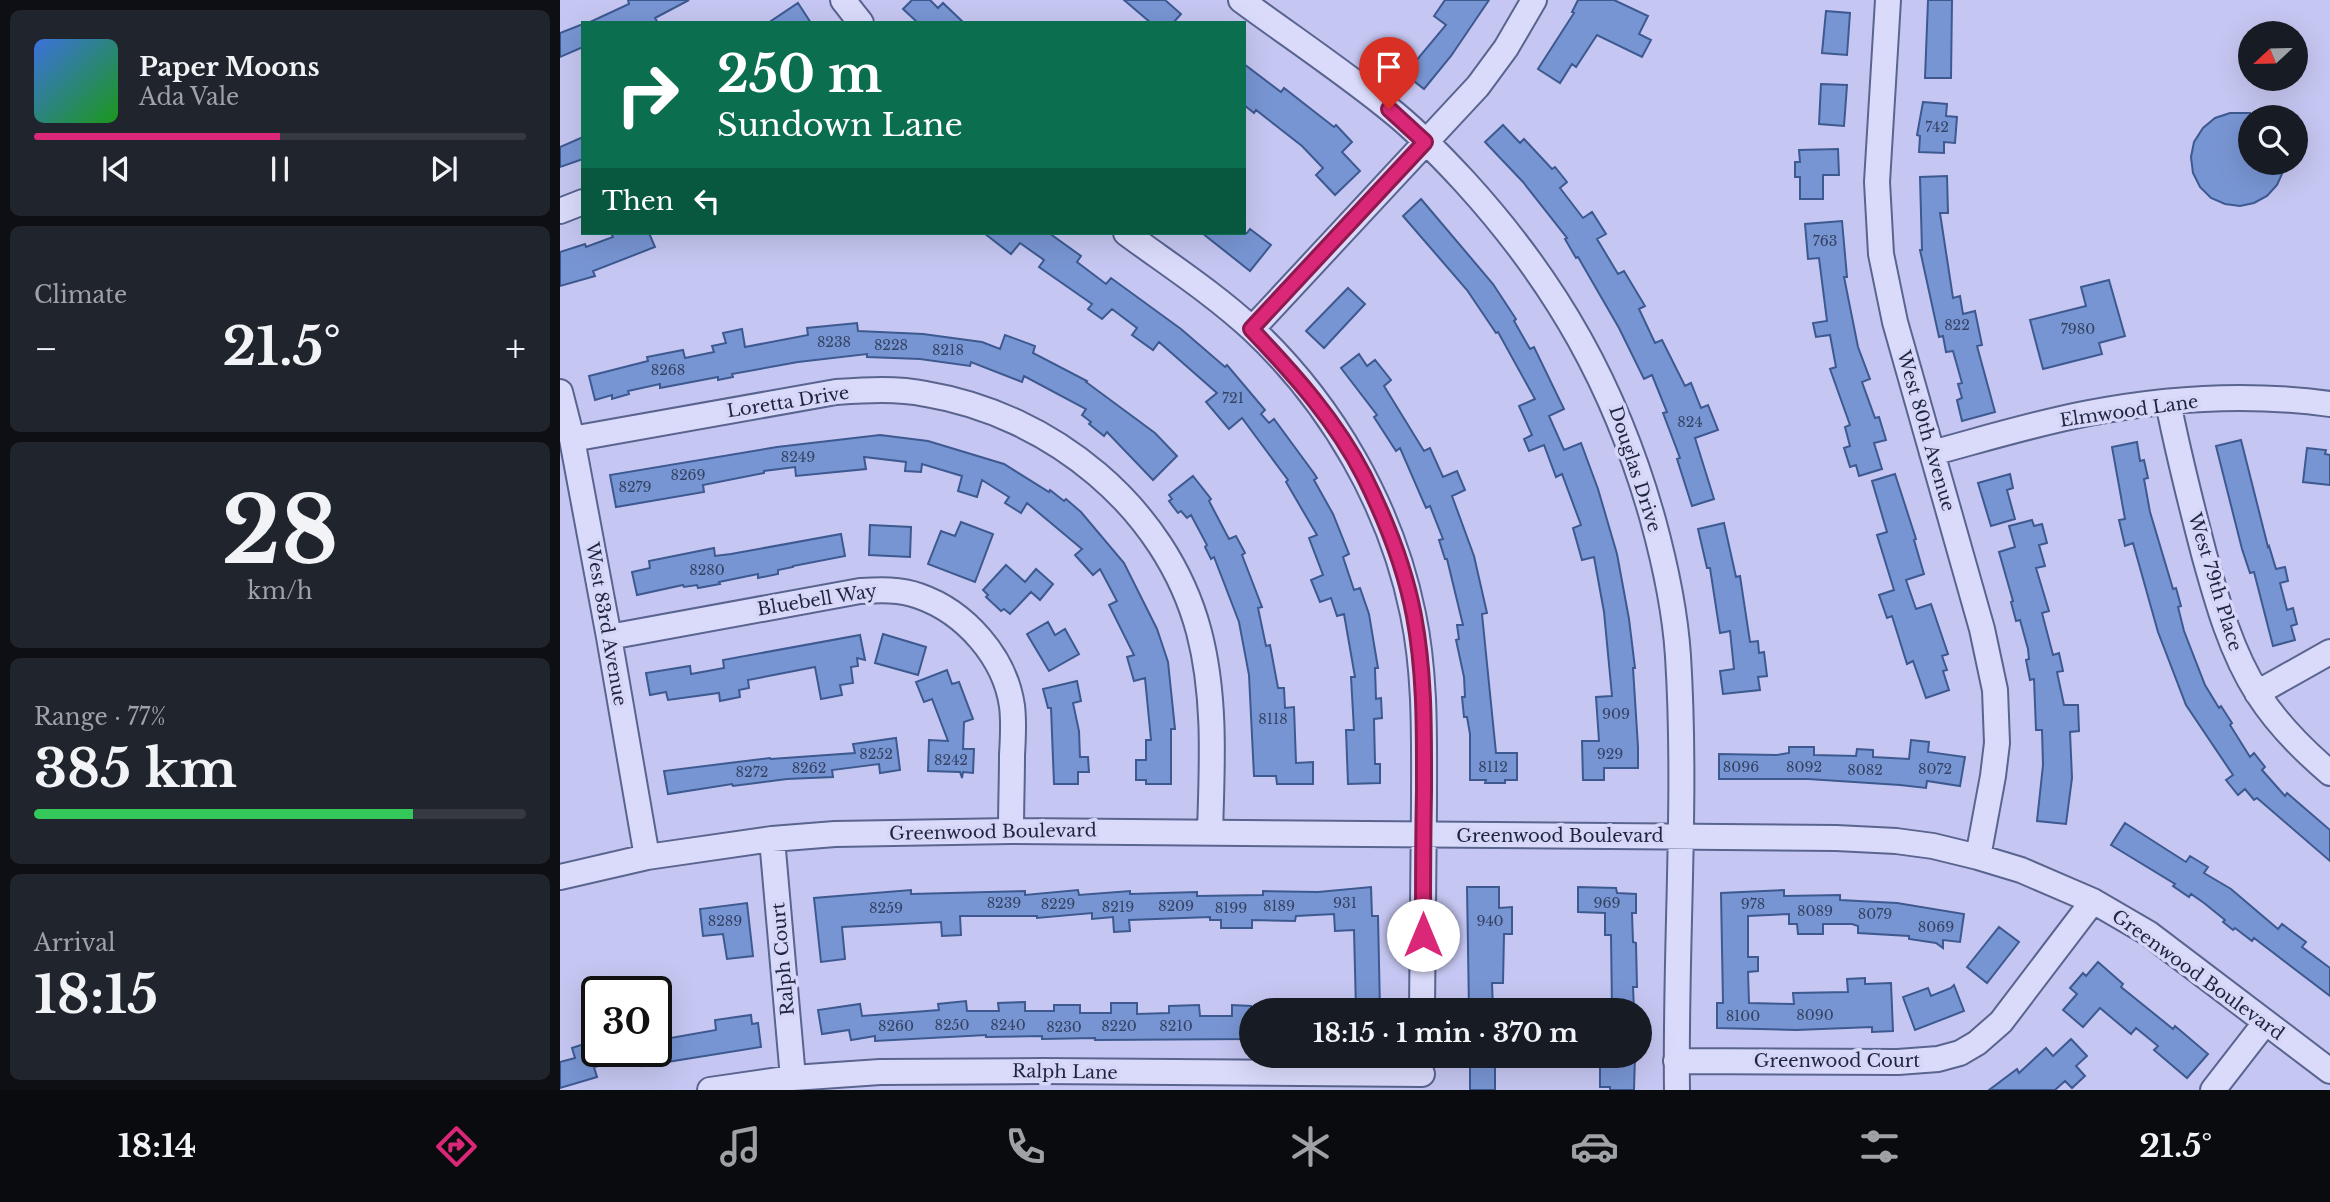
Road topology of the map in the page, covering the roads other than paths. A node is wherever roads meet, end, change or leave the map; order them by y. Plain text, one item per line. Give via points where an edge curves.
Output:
1 (843, 0) edge
2 (1241, 0) edge
3 (1534, 0) edge
4 (1888, 0) edge
5 (859, 21) edge
6 (1425, 142) junction
7 (581, 203) edge
8 (560, 211) edge
9 (1129, 235) edge
10 (1251, 329) junction
11 (560, 392) edge
12 (2168, 402) junction
13 (2330, 404) edge
14 (572, 439) junction
15 (1932, 453) junction
16 (610, 637) junction
17 (2330, 652) edge
18 (2256, 693) junction
19 (2330, 773) edge
20 (1011, 831) junction
21 (1210, 832) junction
22 (1423, 835) junction
23 (1680, 837) junction
24 (772, 839) junction
25 (647, 857) junction
26 (1978, 857) junction
27 (560, 877) edge
28 (2093, 901) junction
29 (1422, 998) edge
30 (2265, 1023) junction
31 (1676, 1061) junction
32 (2330, 1071) edge
33 (1422, 1073) edge
34 (793, 1078) junction
35 (1212, 1082) edge
36 (710, 1090) edge
37 (1676, 1090) edge
38 (2213, 1090) edge

1 - 5 street
2 - 6 street, Douglas Drive via 1389,109
3 - 6 street via 1494,66
4 - 15 street, West 80th Avenue via 1877,181 1881,254
6 - 10 street
6 - 23 street, Douglas Drive via 1486,205 1558,301 1601,376 1635,461 1663,558 1678,652
7 - 8 street
9 - 10 street
10 - 22 street via 1295,375 1364,475 1403,571 1414,615 1424,700
11 - 14 street, West 83rd Avenue
12 - 13 street, Elmwood Lane via 2239,398
12 - 15 street, Elmwood Lane via 2090,413
12 - 18 street, West 79th Place via 2213,586
14 - 16 street, West 83rd Avenue
14 - 21 street, Loretta Drive via 859,390 959,400 1005,416 1058,445 1097,474 1131,508 1160,547 1187,596 1199,632 1210,698
15 - 26 street, West 80th Avenue via 1995,690 1997,743
16 - 20 street, Bluebell Way via 860,591 901,591 935,603 980,638 1009,691
16 - 25 street, West 83rd Avenue
17 - 18 street
18 - 19 street, West 79th Place via 2291,736
20 - 21 street, Greenwood Boulevard
20 - 24 street, Greenwood Boulevard
21 - 22 street, Greenwood Boulevard
22 - 23 street, Greenwood Boulevard
22 - 29 street
23 - 26 street, Greenwood Boulevard via 1896,841
23 - 31 street, Douglas Drive
24 - 25 street, Greenwood Boulevard
24 - 34 street, Ralph Court
25 - 27 street, Greenwood Boulevard
26 - 28 street, Greenwood Boulevard
28 - 30 street, Greenwood Boulevard via 2148,933
28 - 31 street, Greenwood Court via 2001,1023 1959,1053 1898,1062
30 - 32 street, Greenwood Boulevard
30 - 38 street
31 - 37 street, Douglas Drive
33 - 35 street, Ralph Lane
34 - 35 street, Ralph Lane via 880,1072 1042,1071
34 - 36 street, Ralph Lane

